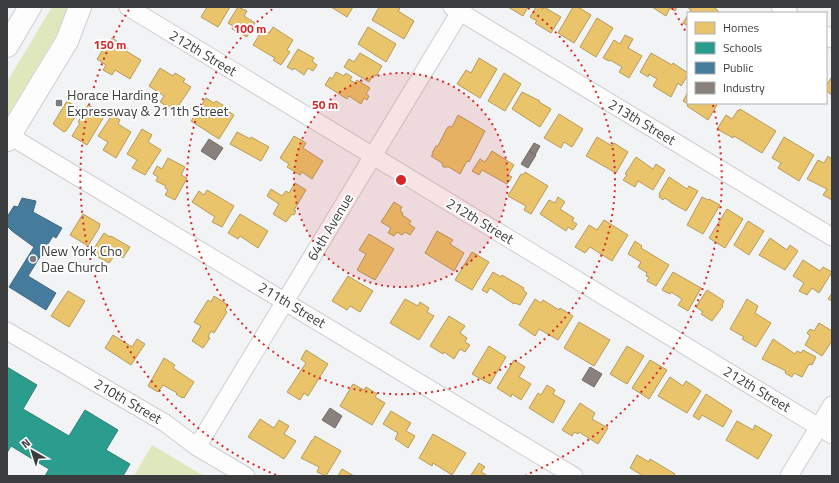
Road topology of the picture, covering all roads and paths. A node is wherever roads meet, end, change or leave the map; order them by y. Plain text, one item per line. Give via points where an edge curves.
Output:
1 (30, 7) edge
2 (80, 7) edge
3 (128, 7) edge
4 (458, 9) edge
5 (7, 46) edge
6 (8, 138) edge
7 (373, 156) junction
8 (832, 237) edge
9 (285, 301) junction
10 (7, 331) edge
11 (832, 405) edge
12 (825, 431) edge
13 (197, 447) junction
14 (246, 476) edge
15 (574, 476) edge
16 (789, 476) edge

1 - 5 main road
2 - 6 main road via 67,41
3 - 7 street, 212th Street
4 - 7 street, 64th Avenue
4 - 8 street, 213th Street
6 - 9 street, 211th Street
7 - 9 street, 64th Avenue
7 - 12 street, 212th Street
9 - 13 street, 64th Avenue
9 - 15 street, 211th Street
10 - 13 street, 210th Street via 165,423
11 - 12 street
12 - 16 street
13 - 14 street, 210th Street

